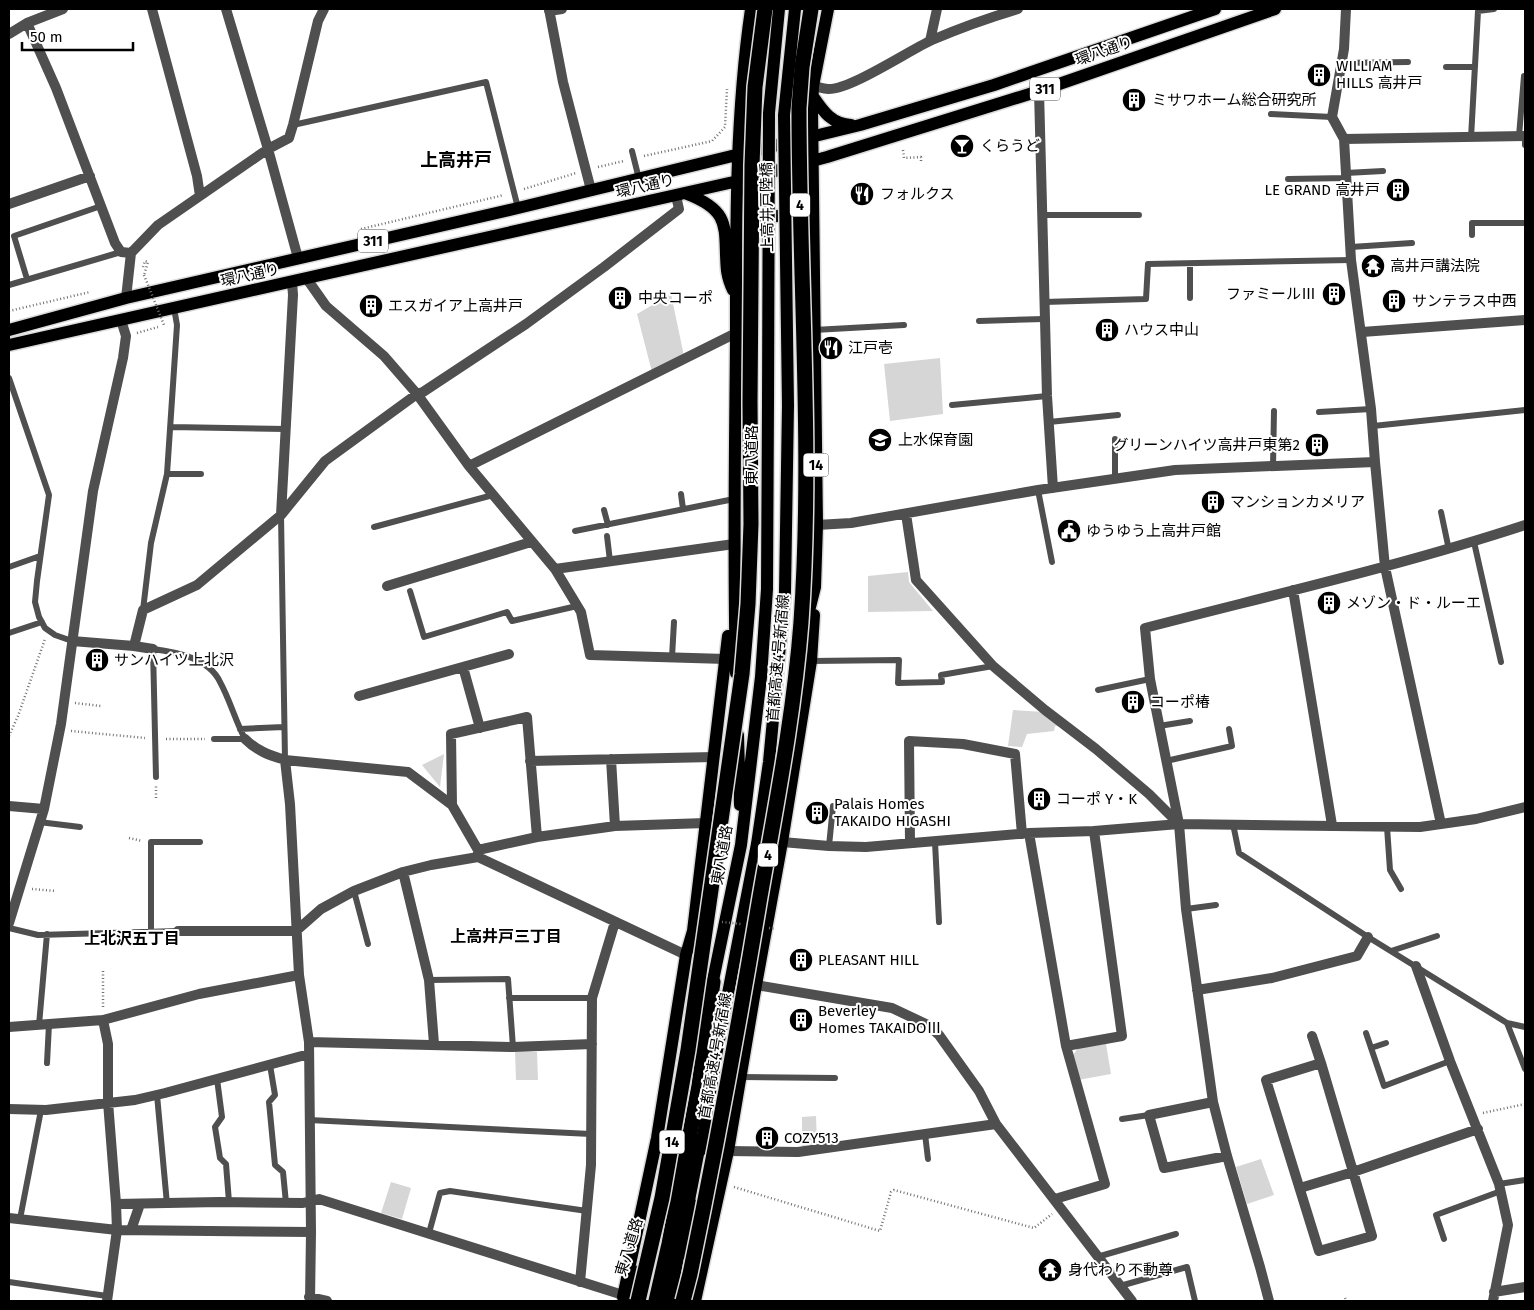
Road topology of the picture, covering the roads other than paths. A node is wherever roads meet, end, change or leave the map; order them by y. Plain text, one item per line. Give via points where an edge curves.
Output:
1 (63, 9) edge
2 (152, 9) edge
3 (226, 9) edge
4 (324, 9) edge
5 (562, 9) edge
6 (752, 9) edge
7 (765, 9) edge
8 (779, 9) edge
9 (795, 9) edge
10 (811, 9) edge
11 (937, 9) edge
12 (1018, 9) edge
13 (1215, 9) edge
14 (1275, 9) edge
15 (1346, 9) edge
16 (1494, 9) edge
17 (549, 10) edge
18 (828, 11) edge
19 (27, 23) junction
20 (9, 34) edge
21 (930, 41) junction
22 (1408, 62) dead end
23 (1342, 63) junction
24 (1446, 67) dead end
25 (1475, 68) junction
26 (1524, 76) edge
27 (813, 90) junction
28 (1038, 91) junction
29 (1271, 114) dead end
30 (1332, 117) junction
31 (293, 125) junction
32 (860, 125) junction
33 (812, 137) junction
34 (1471, 138) junction
35 (1344, 139) junction
36 (1523, 139) edge
37 (268, 149) junction
38 (632, 151) dead end
39 (738, 155) junction
40 (812, 161) junction
41 (1383, 171) dead end
42 (90, 176) junction
43 (1347, 176) junction
44 (639, 178) junction
45 (1288, 179) dead end
46 (738, 181) junction
47 (591, 190) junction
48 (682, 195) junction
49 (200, 196) junction
50 (9, 204) edge
51 (101, 206) junction
52 (518, 208) junction
53 (1042, 215) junction
54 (1139, 216) dead end
55 (1525, 223) edge
56 (1472, 235) dead end
57 (1412, 243) dead end
58 (1351, 247) junction
59 (813, 248) junction
60 (126, 252) junction
61 (298, 258) junction
62 (1351, 260) junction
63 (1190, 265) junction
64 (736, 268) junction
65 (27, 279) junction
66 (308, 279) junction
67 (292, 282) junction
68 (9, 285) edge
69 (126, 298) junction
70 (1190, 298) dead end
71 (736, 299) junction
72 (1044, 302) junction
73 (174, 308) junction
74 (1044, 319) junction
75 (122, 320) junction
76 (1525, 320) edge
77 (979, 321) dead end
78 (904, 324) dead end
79 (9, 330) edge
80 (814, 330) junction
81 (1362, 332) junction
82 (736, 333) junction
83 (9, 345) edge
84 (9, 378) edge
85 (417, 394) junction
86 (1047, 396) junction
87 (750, 402) joint
88 (768, 402) joint
89 (952, 405) dead end
90 (1372, 408) junction
91 (1525, 410) edge
92 (1274, 411) dead end
93 (1319, 412) dead end
94 (1118, 415) dead end
95 (1049, 422) junction
96 (1373, 426) junction
97 (171, 427) junction
98 (286, 429) junction
99 (1115, 439) dead end
100 (1374, 462) junction
101 (469, 466) junction
102 (1273, 467) junction
103 (167, 474) junction
104 (202, 474) dead end
105 (1259, 474) dead end
106 (1114, 482) junction
107 (1053, 488) junction
108 (1038, 490) junction
109 (681, 494) dead end
110 (493, 495) junction
111 (734, 499) junction
112 (604, 510) dead end
113 (683, 510) junction
114 (1441, 512) dead end
115 (906, 514) junction
116 (282, 515) junction
117 (608, 525) junction
118 (817, 525) junction
119 (1525, 525) edge
120 (374, 527) dead end
121 (575, 530) dead end
122 (606, 536) dead end
123 (531, 542) junction
124 (1474, 542) junction
125 (734, 544) junction
126 (1449, 550) junction
127 (40, 556) junction
128 (610, 562) junction
129 (1052, 562) dead end
130 (9, 567) edge
131 (1385, 567) junction
132 (555, 569) junction
133 (734, 581) junction
134 (387, 586) dead end
135 (815, 587) junction
136 (1293, 590) junction
137 (410, 592) dead end
138 (577, 606) junction
139 (143, 610) junction
140 (42, 622) junction
141 (674, 622) dead end
142 (9, 632) edge
143 (72, 641) junction
144 (134, 646) junction
145 (153, 649) junction
146 (509, 654) dead end
147 (672, 657) junction
148 (726, 659) junction
149 (811, 661) junction
150 (1501, 662) dead end
151 (993, 666) junction
152 (463, 667) junction
153 (1150, 679) junction
154 (1098, 690) dead end
155 (359, 696) dead end
156 (1190, 721) dead end
157 (1159, 726) junction
158 (284, 727) junction
159 (480, 728) junction
160 (1229, 729) dead end
161 (243, 734) junction
162 (214, 739) road end
163 (714, 758) junction
164 (611, 759) junction
165 (285, 760) junction
166 (530, 761) junction
167 (1166, 761) junction
168 (769, 762) junction
169 (156, 777) dead end
170 (452, 805) junction
171 (9, 806) edge
172 (833, 806) dead end
173 (1525, 807) edge
174 (44, 809) junction
175 (39, 822) junction
176 (706, 823) junction
177 (1179, 824) junction
178 (1233, 824) junction
179 (1441, 824) junction
180 (1332, 825) junction
181 (615, 826) junction
182 (1387, 827) junction
183 (80, 828) dead end
184 (1094, 831) junction
185 (1026, 833) junction
186 (537, 837) junction
187 (200, 842) dead end
188 (782, 842) junction
189 (935, 842) junction
190 (910, 843) junction
191 (741, 845) junction
192 (829, 846) junction
193 (478, 854) junction
194 (403, 872) junction
195 (1401, 889) dead end
196 (354, 891) junction
197 (1216, 904) dead end
198 (1186, 909) junction
199 (616, 922) junction
200 (939, 922) dead end
201 (9, 923) edge
202 (9, 928) edge
203 (151, 931) junction
204 (178, 931) joint
205 (296, 931) junction
206 (47, 934) junction
207 (1437, 936) dead end
208 (1368, 937) junction
209 (368, 944) dead end
210 (1391, 951) junction
211 (686, 955) junction
212 (1416, 966) junction
213 (299, 975) junction
214 (429, 980) junction
215 (713, 982) junction
216 (756, 985) junction
217 (1197, 990) junction
218 (509, 998) junction
219 (592, 998) junction
220 (103, 1020) junction
221 (1507, 1023) junction
222 (44, 1024) junction
223 (9, 1027) edge
224 (1525, 1027) edge
225 (1366, 1033) dead end
226 (1312, 1036) dead end
227 (309, 1042) junction
228 (1386, 1043) dead end
229 (434, 1044) junction
230 (592, 1044) junction
231 (1066, 1046) junction
232 (513, 1047) junction
233 (1371, 1048) junction
234 (309, 1054) junction
235 (1450, 1061) junction
236 (47, 1063) dead end
237 (1321, 1063) junction
238 (714, 1064) junction
239 (270, 1065) junction
240 (1525, 1069) edge
241 (740, 1077) junction
242 (835, 1078) dead end
243 (218, 1079) junction
244 (157, 1095) junction
245 (108, 1102) junction
246 (1213, 1102) junction
247 (9, 1109) edge
248 (41, 1110) junction
249 (1149, 1115) junction
250 (1122, 1119) dead end
251 (309, 1120) junction
252 (996, 1124) junction
253 (1478, 1129) junction
254 (591, 1134) junction
255 (925, 1134) junction
256 (728, 1151) junction
257 (1227, 1156) junction
258 (928, 1159) dead end
259 (1353, 1172) junction
260 (1525, 1180) edge
261 (1300, 1188) junction
262 (1500, 1188) junction
263 (310, 1201) junction
264 (229, 1202) junction
265 (286, 1203) junction
266 (1058, 1203) junction
267 (116, 1204) junction
268 (140, 1204) junction
269 (167, 1204) junction
270 (587, 1211) junction
271 (9, 1218) edge
272 (20, 1219) junction
273 (117, 1230) junction
274 (131, 1230) junction
275 (311, 1232) junction
276 (429, 1233) junction
277 (1176, 1234) dead end
278 (1444, 1239) dead end
279 (1097, 1257) junction
280 (9, 1282) edge
281 (580, 1282) junction
282 (1120, 1286) junction
283 (1525, 1287) edge
284 (1494, 1296) edge
285 (107, 1299) edge
286 (309, 1299) edge
287 (624, 1299) edge
288 (327, 1301) edge
289 (638, 1301) edge
290 (656, 1301) edge
291 (668, 1301) edge
292 (684, 1301) edge
293 (695, 1301) edge
294 (1132, 1301) edge
295 (1195, 1301) edge
296 (1269, 1301) edge

1 - 19 street
2 - 49 street
3 - 37 street
4 - 31 street via 318,21
5 - 17 street
6 - 18 main road via 754,40 768,56 784,61 809,52
6 - 39 main road via 745,50
7 - 87 highway, 上高井戸陸橋, bridge via 755,87 752,165
8 - 88 main road, 上高井戸陸橋 / 14, bridge via 769,112
9 - 168 main road, 上高井戸陸橋 / 14, bridge via 784,115 788,405 786,592
10 - 292 highway, 首都高速4号新宿線 / 4, bridge via 799,108 806,511 794,690 727,1091
11 - 21 street
12 - 21 street via 976,21
13 - 32 main road, 環八通り / 311 via 994,85
14 - 28 main road, 環八通り / 311
15 - 23 street
16 - 25 lane via 1478,11
17 - 47 street via 562,82
18 - 27 main road, 14
19 - 20 street
19 - 42 street
21 - 27 street via 853,82 829,90
22 - 23 lane
23 - 30 street
24 - 25 lane
25 - 34 lane
26 - 36 lane
27 - 32 main road via 833,121
27 - 33 main road, 14
28 - 40 main road, 環八通り / 311
28 - 53 street
29 - 30 lane
30 - 35 street
31 - 37 street via 288,138
31 - 52 lane via 486,82
32 - 33 main road, 環八通り / 311
33 - 39 main road, 環八通り / 311
33 - 40 main road, 14
34 - 35 street
34 - 36 street
35 - 43 street
37 - 49 street
37 - 61 street
38 - 44 lane
39 - 44 main road, 環八通り / 311
39 - 46 main road
40 - 46 main road, 環八通り / 311
40 - 59 main road, 14
41 - 43 lane
42 - 50 street
42 - 51 street
43 - 45 lane
43 - 58 street
44 - 47 main road, 環八通り / 311
46 - 48 main road, 環八通り / 311
46 - 64 main road
47 - 52 main road, 環八通り / 311
48 - 66 main road, 環八通り / 311
48 - 71 main road via 701,199 717,212 726,228 727,272
48 - 85 street via 679,209 604,267 526,324
49 - 60 street
51 - 60 street via 115,243
51 - 65 lane via 14,236
52 - 61 main road, 環八通り / 311
53 - 54 lane
53 - 72 street
55 - 56 lane via 1472,223
57 - 58 lane
58 - 62 street
59 - 64 main road via 807,230 795,218 775,216 764,220 757,228 743,248
59 - 80 main road, 14
60 - 65 lane
60 - 69 street
61 - 69 main road, 環八通り / 311
62 - 63 lane
62 - 81 street
63 - 70 lane
63 - 72 lane via 1148,264 1146,299
64 - 71 main road
65 - 68 lane
66 - 67 main road, 環八通り / 311
66 - 85 street via 326,306 384,356
67 - 73 main road, 環八通り / 311
67 - 98 street
69 - 79 main road, 環八通り / 311
71 - 82 main road
72 - 74 street
73 - 75 main road, 環八通り / 311
73 - 97 lane via 178,325
74 - 77 lane
74 - 86 street
75 - 83 main road, 環八通り / 311
75 - 143 street via 126,336 123,358 94,492
76 - 81 street
78 - 80 lane
80 - 118 main road, 14
81 - 90 street
82 - 101 street
82 - 111 main road
84 - 127 lane via 49,495
85 - 101 street
85 - 116 street via 325,461
86 - 89 lane
86 - 95 street
87 - 289 highway, 首都高速4号新宿線, bridge via 751,524 742,674 688,1050 662,1198
88 - 191 main road, 東八道路 / 14 via 767,589 761,677
90 - 93 lane
90 - 96 street
91 - 96 lane
92 - 102 lane
94 - 95 lane
95 - 107 street
96 - 100 street
97 - 98 lane
97 - 103 lane
98 - 116 street
99 - 106 lane
100 - 102 street
100 - 131 street
101 - 110 street
102 - 106 street via 1175,470
103 - 104 lane
103 - 139 lane via 150,543
105 - 106 street via 1172,476
106 - 107 street
107 - 108 street
108 - 115 street
108 - 129 lane
109 - 113 lane
110 - 120 lane
110 - 123 street
111 - 113 lane
111 - 125 main road
112 - 117 lane
113 - 117 lane
114 - 126 lane
115 - 118 street
115 - 151 street via 916,580
116 - 139 street via 198,585
116 - 158 lane
117 - 121 lane
118 - 135 main road, 14
119 - 124 street
122 - 128 lane
123 - 132 street
123 - 134 street
124 - 126 street
124 - 150 lane
125 - 128 street
125 - 133 main road
126 - 131 street
127 - 130 lane
127 - 140 lane via 36,602
128 - 132 street
131 - 136 street
131 - 179 street
132 - 138 street
133 - 148 main road
133 - 191 main road
135 - 149 main road
135 - 168 main road, 14
136 - 153 street via 1144,628
136 - 180 street
137 - 138 lane via 424,636 507,612 512,621
138 - 147 street via 590,655
139 - 144 street
140 - 142 lane
140 - 143 lane via 55,635
141 - 147 lane
143 - 144 street
143 - 174 street via 60,730
144 - 145 street
145 - 161 lane via 173,651 205,665 220,680
145 - 169 lane
146 - 152 street
147 - 148 street
148 - 163 main road
149 - 151 lane via 899,660 898,682 942,682 941,675
149 - 188 main road
151 - 177 street via 1149,794
152 - 155 street
152 - 159 street
153 - 154 lane
153 - 157 street
156 - 157 lane
157 - 167 street
158 - 161 lane
158 - 165 lane
159 - 166 street via 526,717
159 - 170 street via 451,734
160 - 167 lane via 1232,746
161 - 162 lane
161 - 165 street via 254,748
163 - 164 street
163 - 176 main road
164 - 166 street
164 - 181 street
165 - 170 street via 408,772
165 - 205 street
166 - 186 street
167 - 177 street
168 - 238 main road, 14 via 757,844
170 - 193 street
171 - 174 street
172 - 192 lane
173 - 179 street
174 - 175 street
175 - 183 lane
175 - 201 street
176 - 181 street
176 - 211 main road via 693,931
177 - 178 street
177 - 184 street
177 - 198 street
178 - 180 street
178 - 208 lane via 1239,853
179 - 182 street
180 - 182 street
181 - 186 street
182 - 195 lane via 1390,870
184 - 185 street
184 - 231 street via 1122,1036
185 - 189 street
185 - 190 street via 1015,754 963,744 909,741
185 - 231 street
186 - 193 street
187 - 203 lane via 151,842
188 - 192 street
188 - 216 main road
189 - 190 street
189 - 200 lane
190 - 192 street
191 - 215 main road, 東八道路 / 14
193 - 194 street
193 - 199 street
194 - 196 street
194 - 214 street
196 - 205 street via 321,909
196 - 209 lane
197 - 198 lane
198 - 217 street
199 - 211 street
199 - 219 street
202 - 206 lane
203 - 204 lane
203 - 206 lane
204 - 205 street
205 - 213 street
206 - 222 lane
207 - 210 lane
208 - 210 lane
208 - 217 street via 1357,956 1272,978
210 - 212 lane
211 - 287 main road via 657,1138
212 - 221 lane
212 - 235 street
213 - 220 street via 198,994
213 - 227 street
214 - 218 lane via 508,979
214 - 229 street
215 - 287 main road, 東八道路 / 14 via 685,1084 652,1231
215 - 290 highway via 699,1086
216 - 241 main road
216 - 252 street via 892,1008 928,1026 979,1091
217 - 246 street
218 - 219 lane
218 - 232 lane
219 - 230 street
220 - 222 street
220 - 245 street via 108,1044
221 - 224 lane
221 - 240 lane
222 - 223 street
222 - 236 lane
225 - 233 lane
226 - 237 street
227 - 229 street
227 - 234 street
228 - 233 lane
229 - 232 street
230 - 232 street
230 - 254 street
231 - 266 street via 1105,1184
233 - 235 lane via 1384,1086
234 - 239 street
234 - 251 street
235 - 253 street
237 - 259 street
237 - 261 street via 1266,1080
238 - 291 highway
238 - 292 main road, 14 via 691,1220
239 - 243 street
239 - 265 lane via 275,1095 269,1102 275,1165 283,1172
241 - 242 lane
241 - 256 main road
243 - 244 street
243 - 264 lane via 222,1118 216,1127 220,1158 226,1164
244 - 245 street
244 - 269 lane
245 - 248 street
245 - 267 street
246 - 249 street
246 - 257 street
247 - 248 street
248 - 272 lane
249 - 250 lane
249 - 257 street via 1164,1168
251 - 254 lane
251 - 263 street
252 - 255 street
252 - 266 street
253 - 259 street
253 - 262 street
254 - 270 street
255 - 256 street via 798,1152
255 - 258 lane
256 - 293 main road
257 - 296 street
259 - 261 street
259 - 261 street via 1372,1236 1319,1251
260 - 262 lane
262 - 278 lane via 1436,1215
262 - 284 street via 1508,1225
263 - 265 street
263 - 275 street
263 - 276 street via 318,1199
264 - 265 street
264 - 269 street
266 - 279 street
267 - 268 street
267 - 273 street
268 - 269 street
268 - 274 street
270 - 276 lane via 450,1191 440,1193
270 - 281 street
271 - 272 street
272 - 273 street
273 - 274 street
273 - 285 street
274 - 275 street
275 - 286 street
276 - 281 street
277 - 279 lane
279 - 282 street
280 - 285 lane
281 - 287 street
282 - 294 street
282 - 295 lane via 1187,1267
283 - 284 street
286 - 288 street

